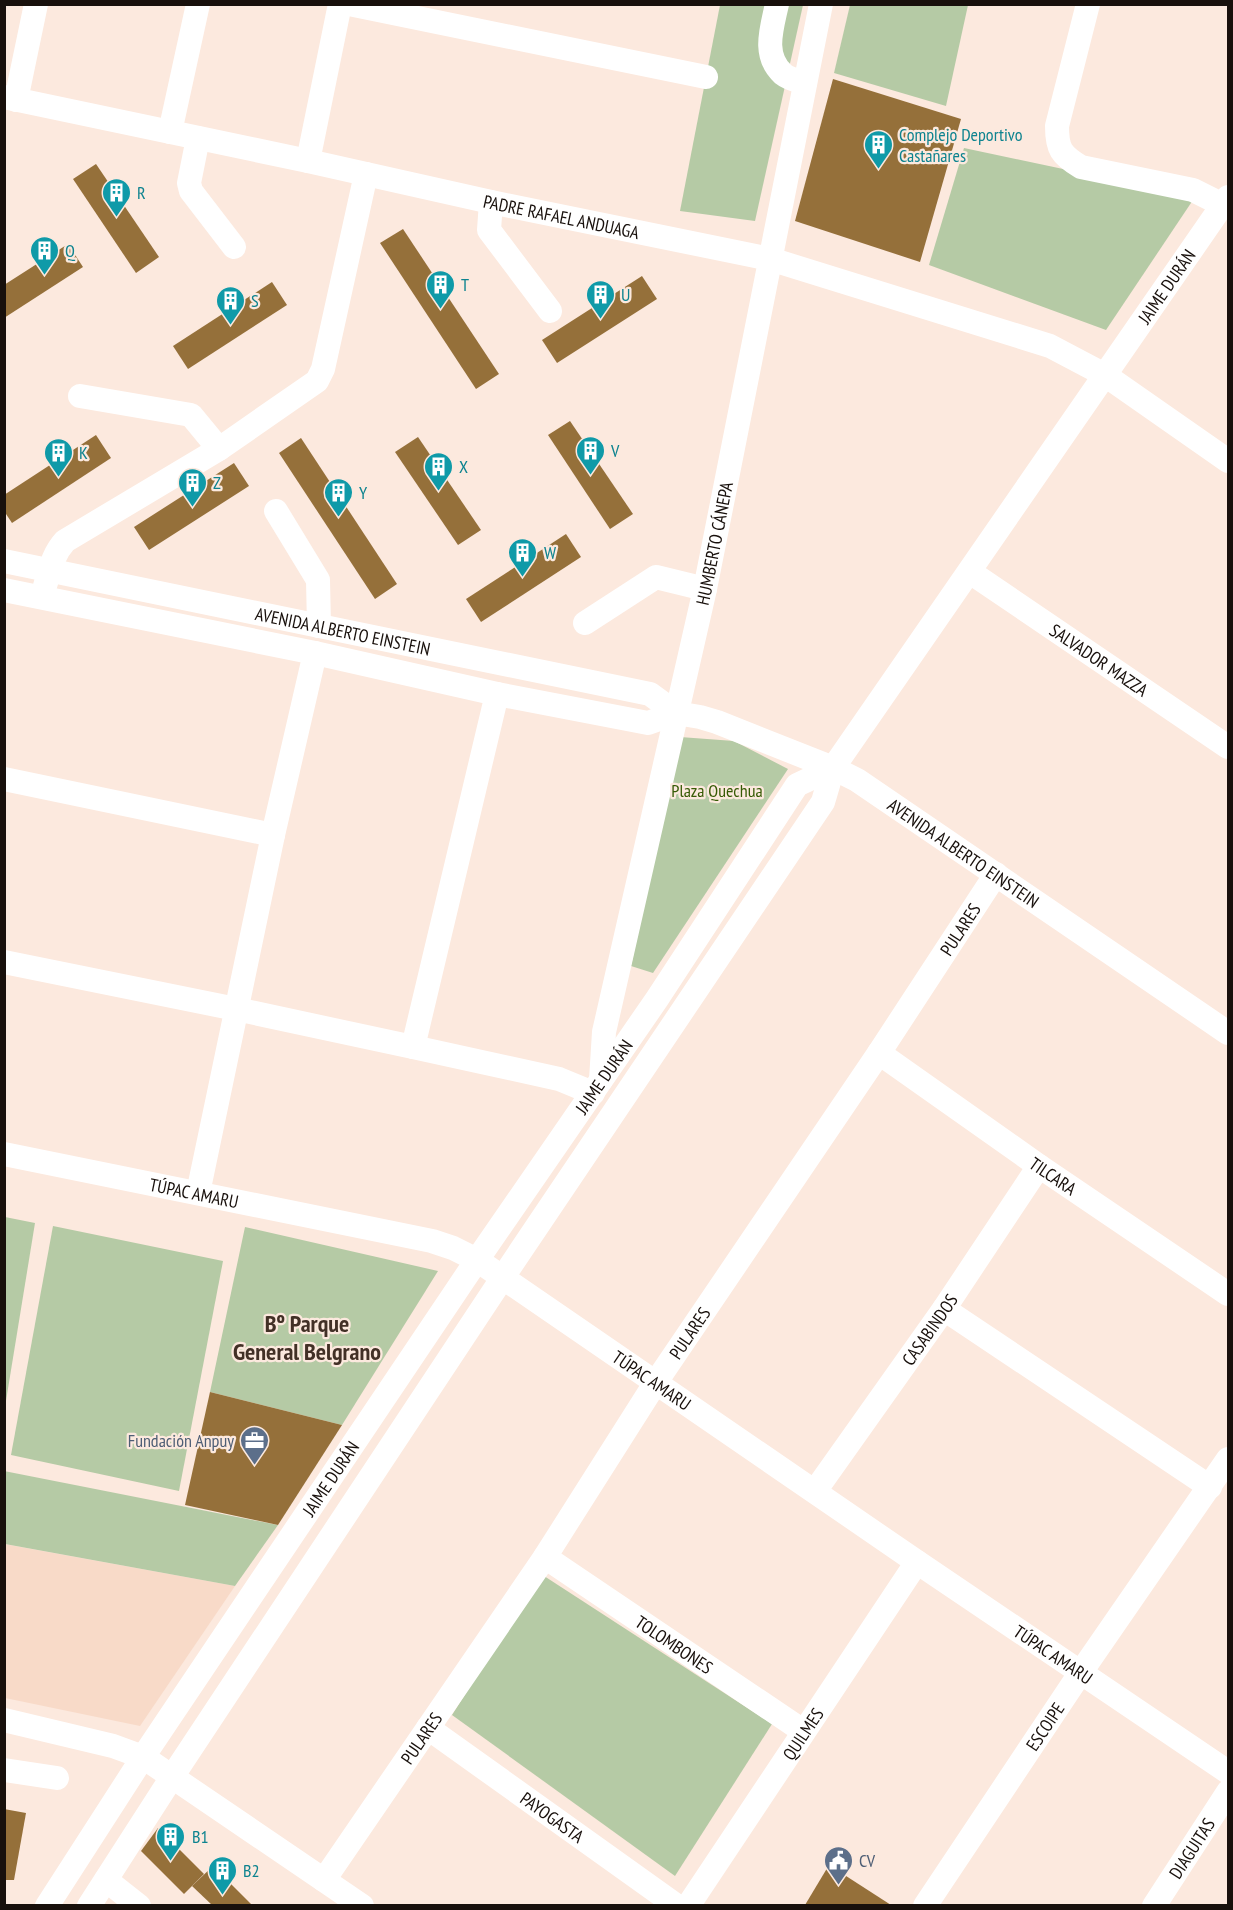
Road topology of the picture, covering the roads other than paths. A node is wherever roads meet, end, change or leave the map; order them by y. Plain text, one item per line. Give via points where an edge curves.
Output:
1 (36, 4) edge
2 (198, 4) edge
3 (340, 4) edge
4 (349, 4) edge
5 (777, 4) edge
6 (821, 4) edge
7 (1088, 4) edge
8 (706, 77) dead end
9 (806, 83) junction
10 (10, 98) edge
11 (170, 132) junction
12 (198, 138) junction
13 (308, 161) junction
14 (366, 174) junction
15 (1226, 201) edge
16 (491, 202) junction
17 (234, 247) dead end
18 (770, 259) junction
19 (550, 311) dead end
20 (1105, 375) junction
21 (80, 396) dead end
22 (219, 449) junction
23 (1228, 461) edge
24 (276, 511) dead end
25 (4, 561) edge
26 (50, 570) junction
27 (970, 572) junction
28 (4, 590) edge
29 (705, 590) junction
30 (42, 597) junction
31 (585, 623) dead end
32 (319, 626) junction
33 (315, 653) junction
34 (497, 694) junction
35 (676, 713) junction
36 (1228, 747) edge
37 (833, 768) junction
38 (4, 779) edge
39 (273, 835) junction
40 (996, 874) junction
41 (4, 962) edge
42 (236, 1008) junction
43 (1228, 1033) edge
44 (413, 1047) junction
45 (879, 1053) junction
46 (597, 1086) junction
47 (4, 1154) edge
48 (1040, 1166) junction
49 (198, 1193) junction
50 (477, 1260) junction
51 (503, 1277) junction
52 (1228, 1294) edge
53 (944, 1309) junction
54 (656, 1382) junction
55 (1228, 1459) edge
56 (1210, 1487) junction
57 (815, 1491) junction
58 (544, 1557) junction
59 (917, 1562) junction
60 (1081, 1672) junction
61 (4, 1720) edge
62 (428, 1728) junction
63 (803, 1731) junction
64 (143, 1757) junction
65 (4, 1770) edge
66 (1228, 1772) edge
67 (172, 1777) junction
68 (57, 1778) dead end
69 (1228, 1792) edge
70 (106, 1880) junction
71 (324, 1880) junction
72 (47, 1905) edge
73 (89, 1905) edge
74 (139, 1905) edge
75 (362, 1905) edge
76 (677, 1905) edge
77 (688, 1905) edge
78 (925, 1905) edge
79 (1154, 1905) edge

1 - 10 street
2 - 11 street
3 - 13 street
4 - 8 street
5 - 9 street via 769,43 771,55 784,75
6 - 9 street, HUMBERTO CÁNEPA
7 - 15 street via 1057,126 1057,140 1066,158 1081,167 1193,190
9 - 18 street, HUMBERTO CÁNEPA
10 - 11 street, PADRE RAFAEL ANDUAGA
11 - 12 street, PADRE RAFAEL ANDUAGA
12 - 13 street, PADRE RAFAEL ANDUAGA
12 - 17 street via 190,191
13 - 14 street, PADRE RAFAEL ANDUAGA
14 - 16 street, PADRE RAFAEL ANDUAGA
14 - 22 street via 323,369 317,381
15 - 20 street, JAIME DURÁN
16 - 18 street, PADRE RAFAEL ANDUAGA
16 - 19 street via 489,230
18 - 20 street, PADRE RAFAEL ANDUAGA via 1050,345
18 - 29 street, HUMBERTO CÁNEPA
20 - 23 street, PADRE RAFAEL ANDUAGA
20 - 27 street, JAIME DURÁN
21 - 22 street via 191,415
22 - 26 street via 65,541 58,548
24 - 32 street via 318,580
25 - 26 street, AVENIDA ALBERTO EINSTEIN
26 - 30 street
26 - 32 street, AVENIDA ALBERTO EINSTEIN
27 - 36 street, SALVADOR MAZZA
27 - 37 street, JAIME DURÁN
28 - 30 street, AVENIDA ALBERTO EINSTEIN
29 - 31 street via 656,577
29 - 35 street, HUMBERTO CÁNEPA
30 - 33 street, AVENIDA ALBERTO EINSTEIN
32 - 35 street, AVENIDA ALBERTO EINSTEIN via 650,694
33 - 34 street, AVENIDA ALBERTO EINSTEIN
33 - 39 street
34 - 35 street, AVENIDA ALBERTO EINSTEIN via 648,723
34 - 44 street
35 - 37 street, AVENIDA ALBERTO EINSTEIN via 717,722
35 - 46 street, HUMBERTO CÁNEPA via 604,1032
37 - 40 street, AVENIDA ALBERTO EINSTEIN via 857,780
37 - 46 street, JAIME DURÁN via 797,785
37 - 51 street, JAIME DURÁN via 823,802
38 - 39 street
39 - 42 street
40 - 43 street, AVENIDA ALBERTO EINSTEIN
40 - 45 street, PULARES
41 - 42 street
42 - 44 street
42 - 49 street
44 - 46 street
45 - 48 street, TILCARA
45 - 54 street, PULARES
46 - 50 street, JAIME DURÁN
47 - 49 street, TÚPAC AMARU
48 - 52 street, TILCARA
48 - 53 street, CASABINDOS
49 - 50 street, TÚPAC AMARU via 432,1241
50 - 51 street, TÚPAC AMARU
50 - 64 street, JAIME DURÁN
51 - 54 street, TÚPAC AMARU
51 - 67 street, JAIME DURÁN
53 - 56 street
53 - 57 street, CASABINDOS
54 - 57 street, TÚPAC AMARU
54 - 58 street, PULARES
55 - 56 street, ESCOIPE
56 - 60 street, ESCOIPE
57 - 59 street, TÚPAC AMARU
58 - 62 street, PULARES
58 - 63 street, TOLOMBONES
59 - 60 street, TÚPAC AMARU
59 - 63 street, QUILMES
60 - 66 street, TÚPAC AMARU
60 - 78 street, ESCOIPE
61 - 64 street
62 - 71 street, PULARES
62 - 76 street, PAYOGASTA
63 - 77 street, QUILMES
64 - 67 street
64 - 72 street, JAIME DURÁN
65 - 68 street
67 - 70 street
67 - 71 street
69 - 79 street, DIAGUITAS
70 - 73 street
70 - 74 street
71 - 75 street

